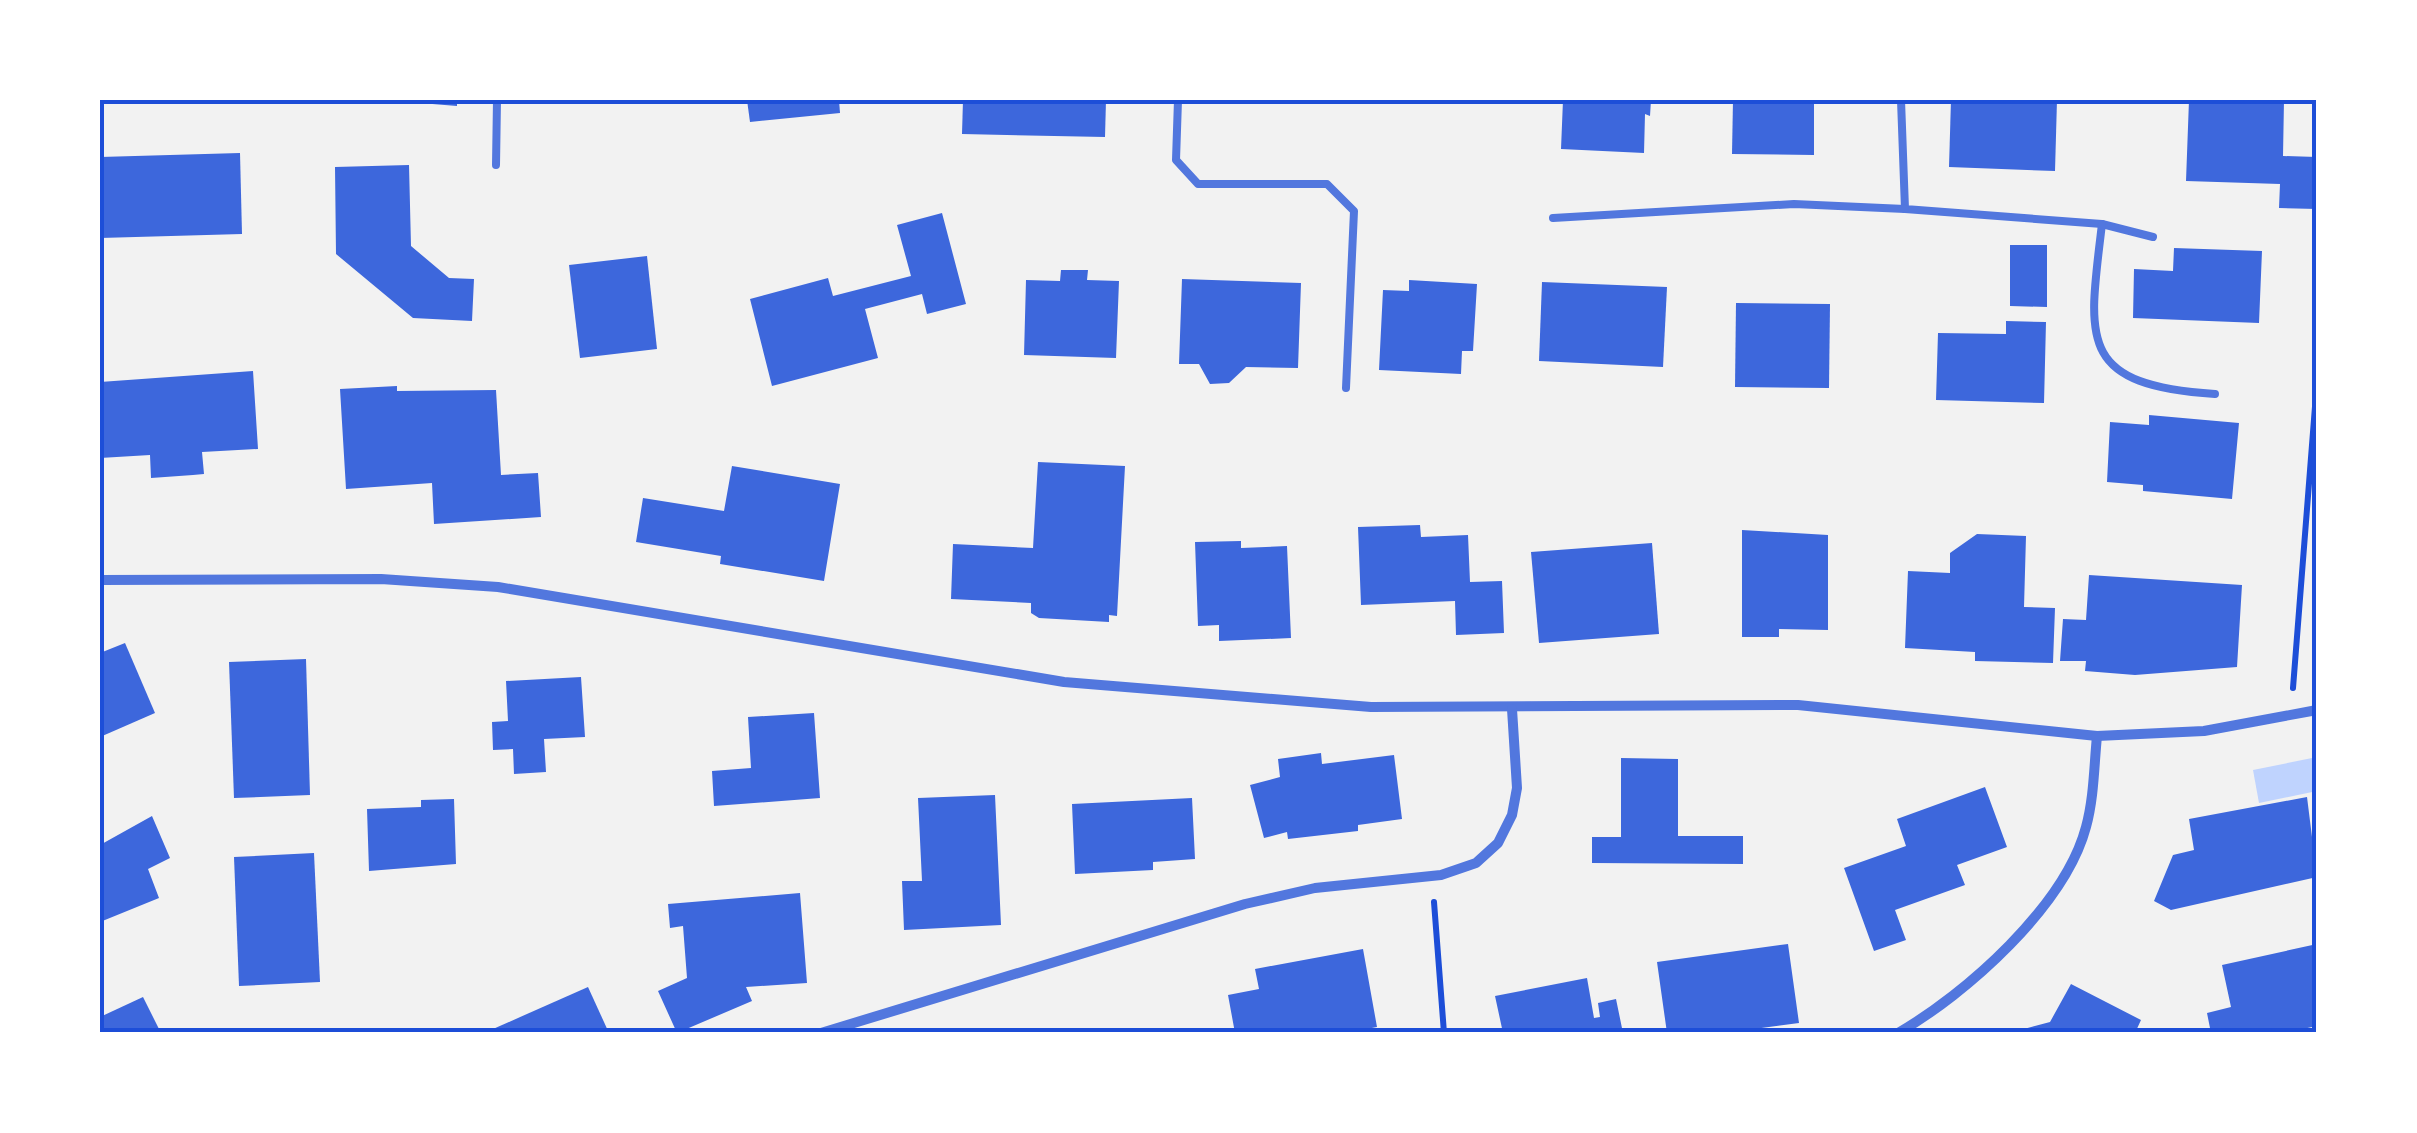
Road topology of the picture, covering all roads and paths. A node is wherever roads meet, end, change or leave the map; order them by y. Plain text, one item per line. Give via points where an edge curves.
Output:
1 (497, 100) edge
2 (1178, 100) edge
3 (1901, 100) edge
4 (496, 165) dead end
5 (1905, 209) junction
6 (1554, 218) dead end
7 (2102, 224) junction
8 (2153, 237) dead end
9 (2317, 380) edge
10 (1346, 388) dead end
11 (2216, 394) dead end
12 (100, 580) edge
13 (1512, 708) junction
14 (2317, 710) edge
15 (2291, 714) junction
16 (2097, 736) junction
17 (1431, 876) junction
18 (821, 1033) edge
19 (1444, 1033) edge
20 (1898, 1033) edge

1 - 4 lane
2 - 10 lane via 1176,160 1198,184 1327,184 1354,211
3 - 5 lane
5 - 6 lane via 1794,204
5 - 7 lane
7 - 8 lane
7 - 11 lane via 2095,341 2118,370 2164,390
9 - 15 path
12 - 13 street via 498,587 1064,682 1371,707
13 - 16 street via 1798,705
13 - 17 street via 1518,788 1512,815 1498,843 1476,862
14 - 15 street
15 - 16 street via 2204,731
16 - 20 street via 2086,829 2053,889 2000,954
17 - 18 street via 1315,888 1245,904
17 - 19 path

